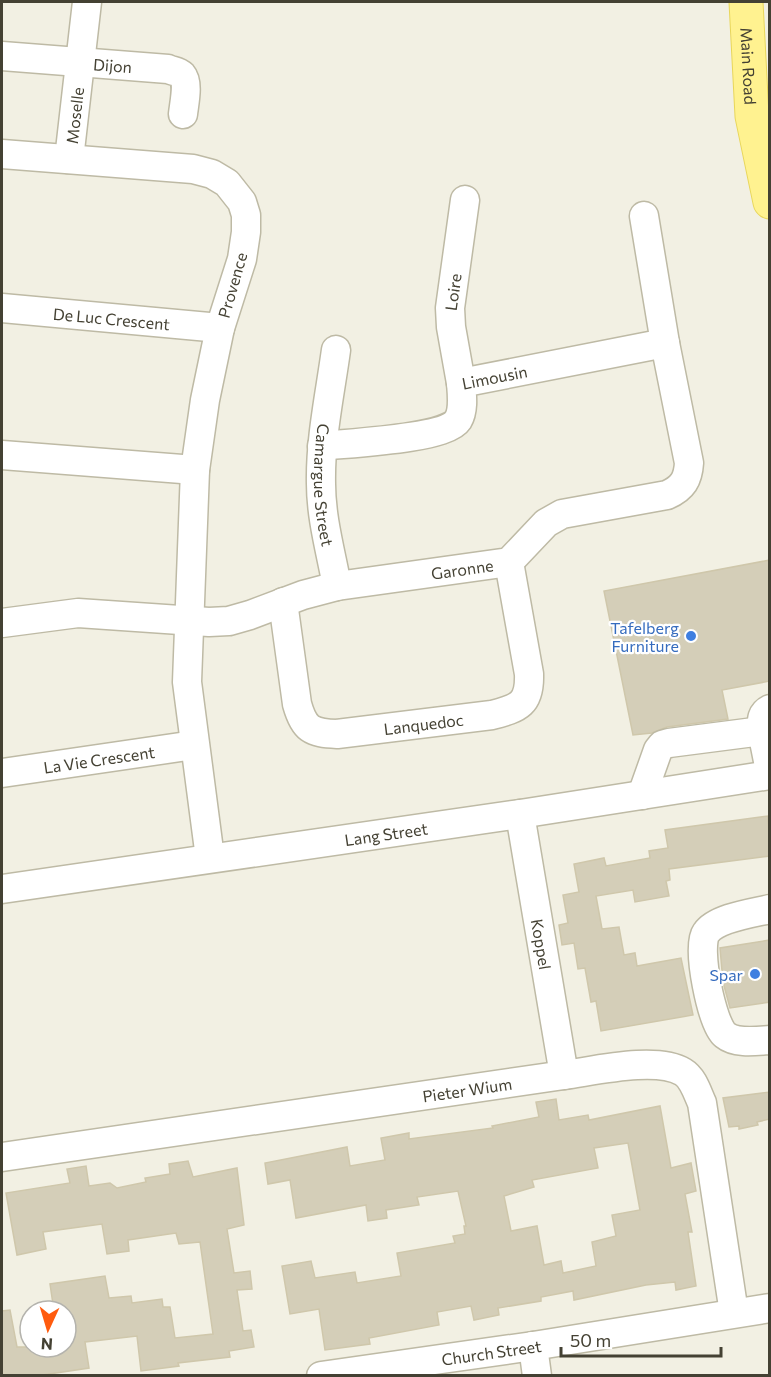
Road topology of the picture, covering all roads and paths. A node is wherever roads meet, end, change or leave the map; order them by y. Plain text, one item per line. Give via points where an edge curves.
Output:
1 (87, 2) edge
2 (746, 2) edge
3 (2, 56) edge
4 (80, 63) junction
5 (183, 114) dead end
6 (2, 154) edge
7 (69, 159) junction
8 (465, 200) dead end
9 (770, 202) edge
10 (644, 216) dead end
11 (2, 308) edge
12 (220, 328) junction
13 (665, 343) junction
14 (336, 350) dead end
15 (461, 384) junction
16 (322, 446) junction
17 (2, 455) edge
18 (195, 470) junction
19 (509, 562) junction
20 (337, 586) junction
21 (283, 602) junction
22 (189, 620) junction
23 (2, 623) edge
24 (766, 720) edge
25 (194, 745) junction
26 (2, 773) edge
27 (770, 773) edge
28 (642, 795) junction
29 (520, 814) junction
30 (210, 858) junction
31 (2, 889) edge
32 (770, 909) edge
33 (770, 1040) edge
34 (564, 1075) junction
35 (2, 1156) edge
36 (770, 1308) edge
37 (734, 1313) junction
38 (533, 1346) junction
39 (321, 1376) edge
40 (537, 1376) edge

1 - 4 street, Moselle
2 - 9 main road, Main Road via 752,117
3 - 4 street, Dijon
4 - 5 street, Dijon via 168,69 181,74
4 - 7 street, Moselle
6 - 7 street, Provence
7 - 12 street, Provence via 193,169 212,174 235,191 246,215 246,232 242,259
8 - 15 street, Loire via 450,308
10 - 13 street, Garonne
11 - 12 street, De Luc Crescent
12 - 18 street, Provence
13 - 15 street, Limousin
13 - 19 street, Garonne via 689,463 684,484 667,495 562,514 546,523
14 - 16 street, Camargue Street
15 - 16 street, Limousin via 461,411 450,427 427,434
16 - 20 street, Camargue Street via 322,497
17 - 18 street
18 - 22 street, Provence
19 - 20 street, Garonne
19 - 21 street, Lanquedoc via 530,689 524,702 513,710 492,715 337,734 308,728 297,704
20 - 21 street, Garonne
21 - 22 street, Garonne via 229,621
22 - 23 street via 78,613
22 - 25 street via 187,682
24 - 27 street
24 - 28 street via 662,746
25 - 26 street, La Vie Crescent
25 - 30 street
27 - 28 street, Lang Street
28 - 29 street, Lang Street
29 - 30 street, Lang Street
29 - 34 street, Koppel
30 - 31 street, Lang Street
32 - 33 street via 720,922 706,933 702,949 715,1017 724,1034 743,1041
34 - 35 street, Pieter Wium
34 - 37 street, Pieter Wium via 645,1064 666,1065 684,1072 694,1084 702,1103
36 - 37 street, Church Street
37 - 38 street, Church Street
38 - 39 street, Church Street
38 - 40 street

